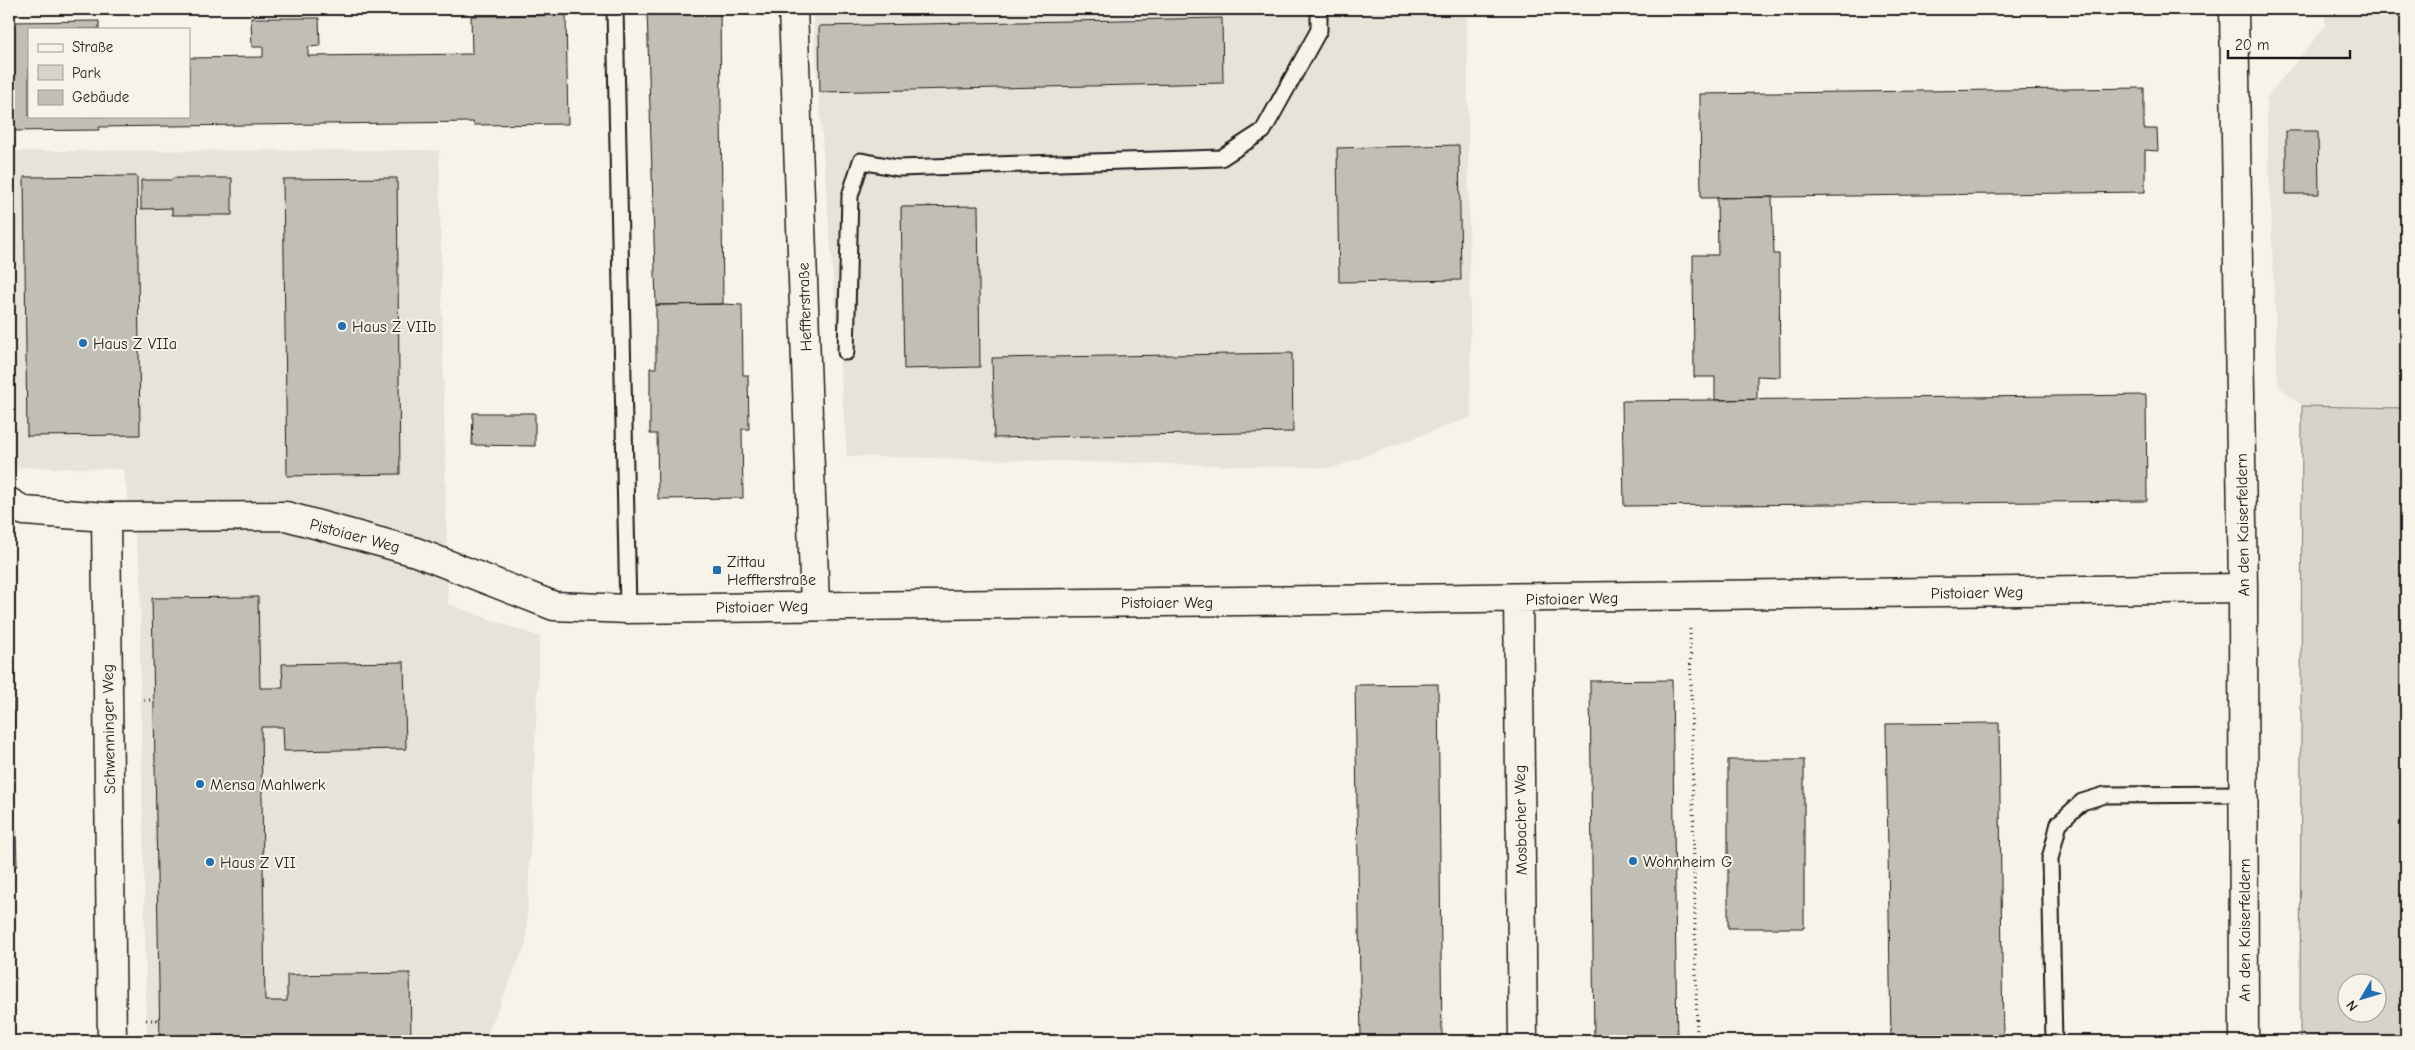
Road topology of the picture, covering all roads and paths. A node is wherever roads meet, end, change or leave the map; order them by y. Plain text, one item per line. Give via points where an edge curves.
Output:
1 (615, 9) edge
2 (793, 9) edge
3 (1319, 9) edge
4 (2234, 9) edge
5 (846, 352) dead end
6 (9, 502) edge
7 (106, 517) junction
8 (2243, 588) junction
9 (1690, 596) junction
10 (1518, 599) junction
11 (815, 604) junction
12 (628, 608) junction
13 (2244, 794) junction
14 (112, 1041) edge
15 (1523, 1041) edge
16 (1697, 1041) edge
17 (2054, 1041) edge
18 (2244, 1041) edge

1 - 12 lane
2 - 11 street, Heffterstraße
3 - 5 lane via 1319,30 1263,131 1221,158 898,168 861,161 850,196
4 - 8 street, An den Kaiserfeldern
6 - 7 street via 24,511
7 - 12 street, Pistoiaer Weg via 286,516 416,552 554,606
7 - 14 street, Schwenninger Weg
8 - 9 street, Pistoiaer Weg
8 - 13 street, An den Kaiserfeldern
9 - 10 street, Pistoiaer Weg
9 - 16 path
10 - 11 street, Pistoiaer Weg
10 - 15 street, Mosbacher Weg
11 - 12 street, Pistoiaer Weg
13 - 17 lane via 2105,795 2082,802 2059,823 2050,859
13 - 18 street, An den Kaiserfeldern

